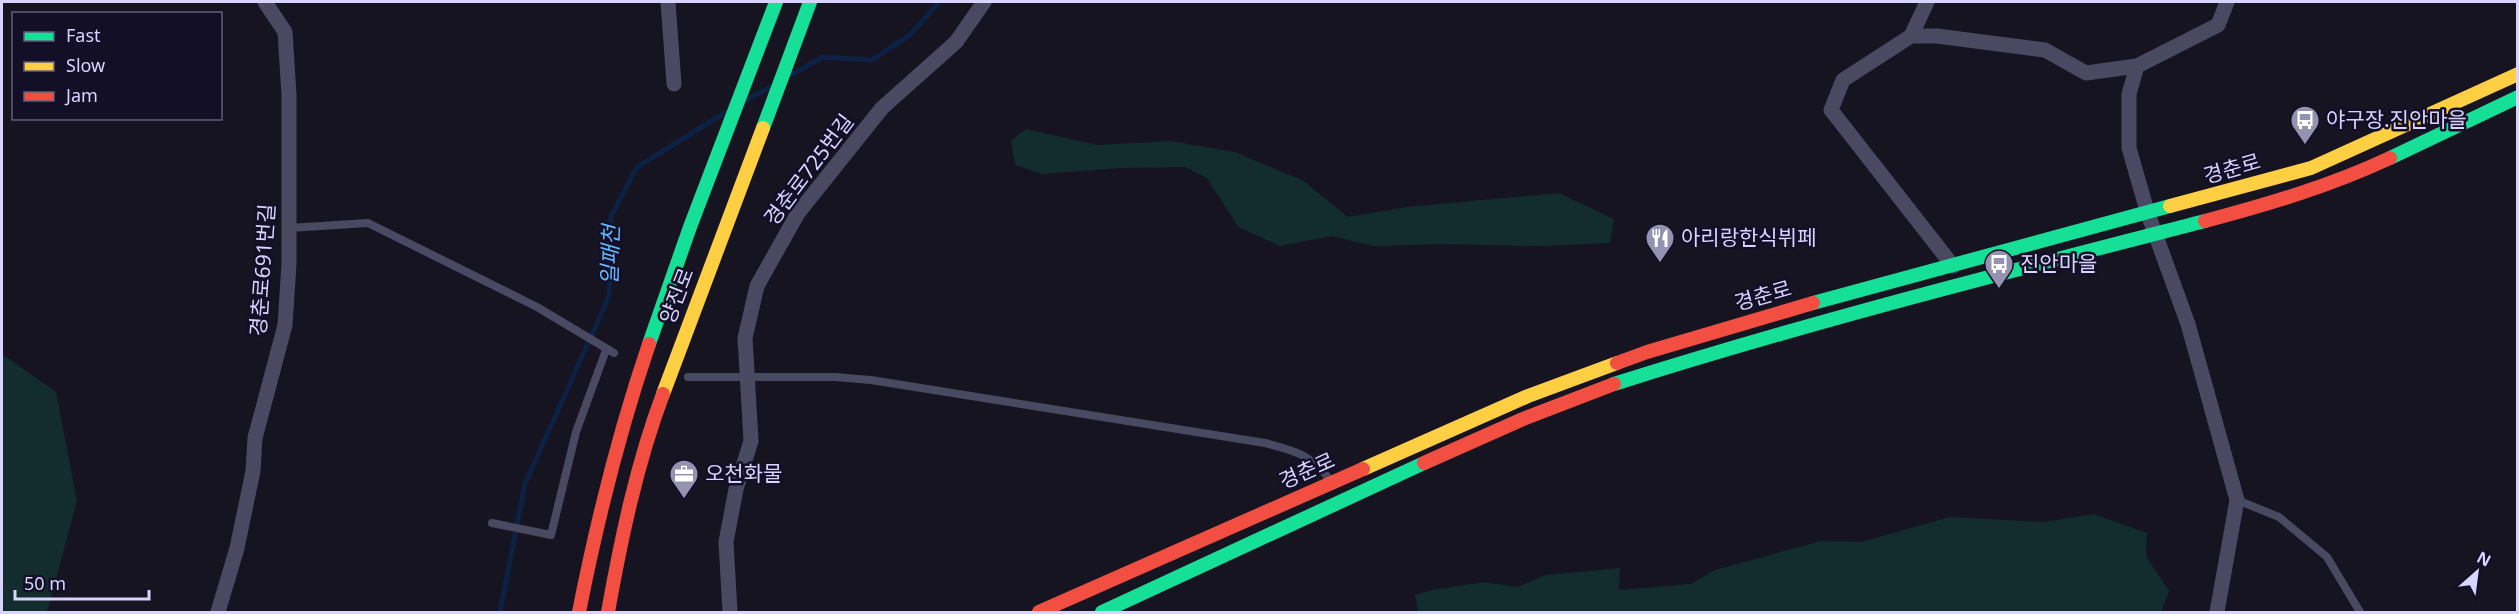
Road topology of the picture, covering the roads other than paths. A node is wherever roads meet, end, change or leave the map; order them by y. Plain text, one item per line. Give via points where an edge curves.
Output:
1 (265, 2) edge
2 (668, 2) edge
3 (776, 2) edge
4 (810, 2) edge
5 (984, 2) edge
6 (1927, 2) edge
7 (2227, 2) edge
8 (1911, 36) junction
9 (2137, 66) junction
10 (2517, 74) edge
11 (674, 84) dead end
12 (2517, 97) edge
13 (2148, 214) junction
14 (289, 228) junction
15 (2157, 232) junction
16 (1953, 266) junction
17 (747, 376) junction
18 (688, 377) dead end
19 (1332, 483) junction
20 (2237, 500) junction
21 (492, 523) dead end
22 (218, 612) edge
23 (579, 612) edge
24 (608, 612) edge
25 (730, 612) edge
26 (1039, 612) edge
27 (1102, 612) edge
28 (2217, 612) edge
29 (2360, 612) edge

1 - 14 street, 경춘로691번길 via 285,32
2 - 11 street
3 - 23 street, 양진로 via 631,398 605,487
4 - 24 street, 양진로 via 651,426
5 - 17 street, 경춘로725번길 via 956,42 882,108 798,213 757,285 745,338
6 - 8 street
7 - 9 street via 2218,25
8 - 9 street via 2044,50 2086,73
8 - 16 street via 1843,80 1831,110
9 - 13 street via 2129,94 2129,148
10 - 13 street, 경춘로 via 2311,168
12 - 15 street, 경춘로 via 2347,178 2266,205
13 - 15 street
13 - 16 street, 경춘로
14 - 21 lane via 368,223 537,307 610,352 576,432 551,535
14 - 22 street, 경춘로691번길 via 285,325 255,438 253,471 237,548
15 - 20 street via 2188,324
15 - 27 street, 경춘로 via 1853,312 1599,389 1344,498
16 - 19 street, 경춘로 via 1647,352 1528,396
17 - 18 lane
17 - 19 lane via 871,380 1265,443 1305,455 1318,464
17 - 25 street, 경춘로725번길 via 751,441 736,489 726,542
19 - 26 street, 경춘로
20 - 28 street
20 - 29 lane via 2279,517 2327,557

